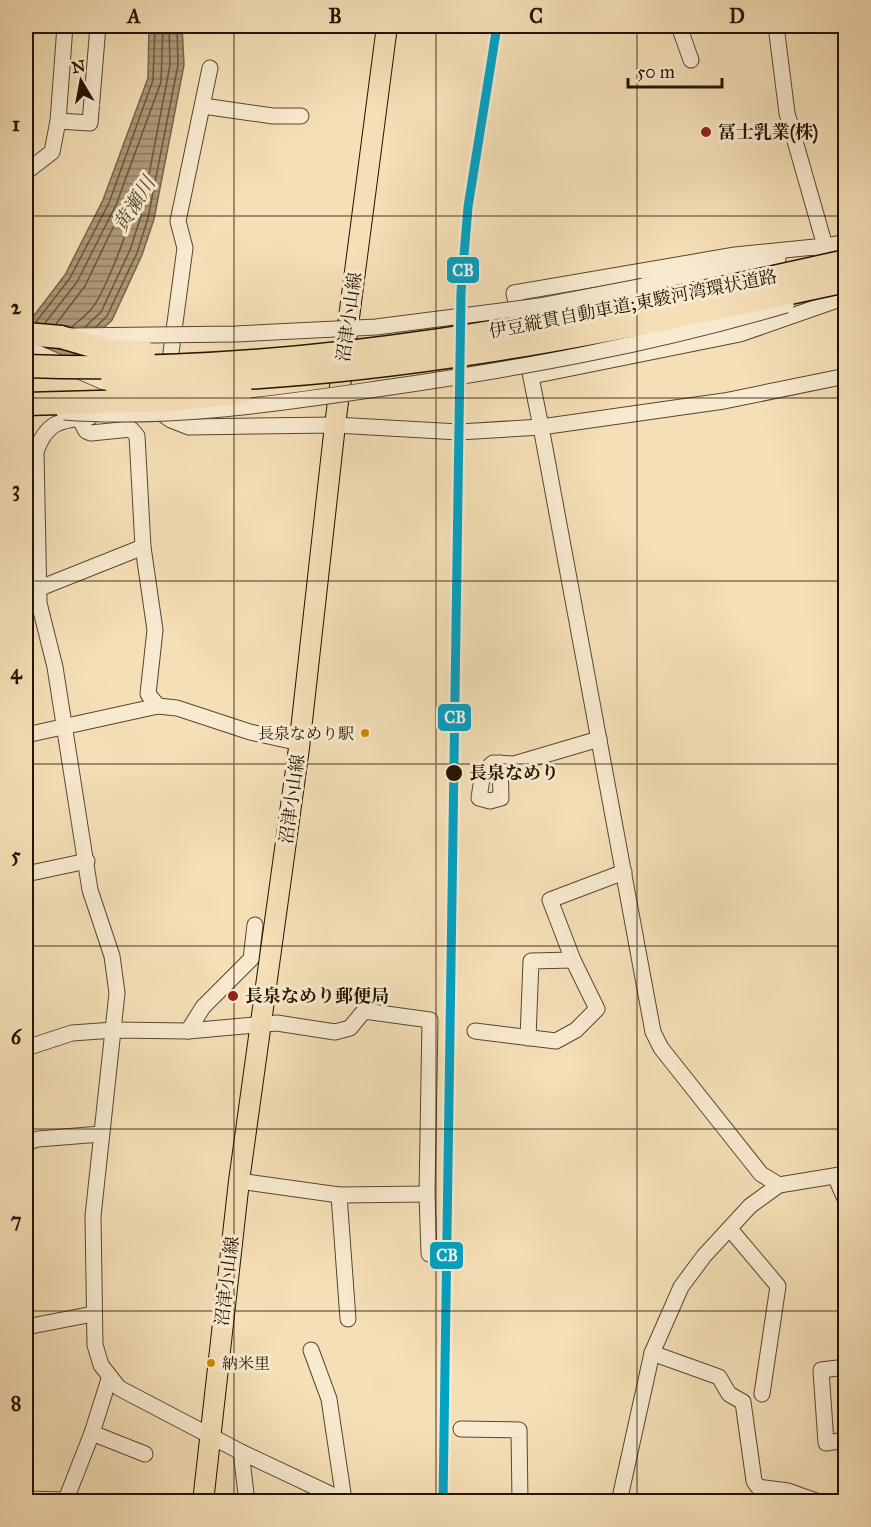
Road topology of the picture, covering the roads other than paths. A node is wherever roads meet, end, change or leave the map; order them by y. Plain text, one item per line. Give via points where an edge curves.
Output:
1 (65, 26) edge
2 (98, 26) edge
3 (387, 26) edge
4 (679, 26) edge
5 (776, 26) edge
6 (691, 60) dead end
7 (210, 68) dead end
8 (203, 106) junction
9 (301, 116) dead end
10 (58, 121) junction
11 (26, 172) edge
12 (846, 242) edge
13 (825, 246) junction
14 (846, 261) edge
15 (846, 283) edge
16 (846, 297) edge
17 (614, 330) junction
18 (26, 334) edge
19 (61, 337) junction
20 (388, 347) junction
21 (26, 348) edge
22 (26, 366) edge
23 (846, 375) edge
24 (532, 376) junction
25 (26, 379) edge
26 (135, 395) junction
27 (26, 404) edge
28 (26, 409) edge
29 (163, 414) junction
30 (78, 418) junction
31 (335, 425) junction
32 (541, 427) junction
33 (143, 547) junction
34 (35, 596) edge
35 (158, 706) junction
36 (64, 728) junction
37 (26, 735) edge
38 (599, 739) junction
39 (300, 743) junction
40 (500, 763) dead end
41 (87, 861) junction
42 (624, 872) junction
43 (26, 874) edge
44 (255, 925) dead end
45 (573, 960) junction
46 (259, 1025) junction
47 (114, 1030) junction
48 (188, 1031) junction
49 (475, 1031) dead end
50 (528, 1038) junction
51 (26, 1048) edge
52 (101, 1134) junction
53 (26, 1143) edge
54 (840, 1175) edge
55 (239, 1181) junction
56 (779, 1185) junction
57 (427, 1194) junction
58 (339, 1195) junction
59 (846, 1201) edge
60 (730, 1229) junction
61 (429, 1254) dead end
62 (93, 1314) junction
63 (348, 1319) dead end
64 (26, 1327) edge
65 (311, 1350) dead end
66 (652, 1353) junction
67 (846, 1367) edge
68 (109, 1379) junction
69 (762, 1394) dead end
70 (461, 1429) dead end
71 (92, 1432) junction
72 (208, 1434) junction
73 (846, 1440) edge
74 (241, 1452) junction
75 (145, 1454) dead end
76 (26, 1499) edge
77 (66, 1501) edge
78 (346, 1501) edge
79 (203, 1502) edge
80 (247, 1502) edge
81 (520, 1502) edge
82 (619, 1502) edge
83 (819, 1502) edge

1 - 10 street
2 - 10 street via 90,123
3 - 31 main road, 沼津小山線
4 - 6 street
5 - 13 street via 787,113
7 - 8 street
8 - 9 street
8 - 29 street via 178,221 185,248
10 - 11 street via 52,152
12 - 13 street
13 - 19 street, bridge via 773,260 539,306 376,327
13 - 24 street via 735,255 514,293
14 - 20 highway, 伊豆縦貫自動車道;東駿河湾環状道路, bridge via 538,326
15 - 17 highway, 伊豆縦貫自動車道;東駿河湾環状道路, bridge
15 - 28 street, bridge via 713,327 614,350 348,393 190,412 93,414
16 - 24 street via 740,334
17 - 25 highway, 伊豆縦貫自動車道;東駿河湾環状道路, bridge via 504,350 250,379
17 - 27 highway, bridge via 453,364 246,393 169,400
18 - 19 highway
19 - 20 highway, bridge via 109,351 189,354
20 - 22 highway, 伊豆縦貫自動車道;東駿河湾環状道路, bridge via 217,363
21 - 26 street, bridge
23 - 32 street via 712,403
24 - 32 street
26 - 29 street
26 - 30 street via 120,413
29 - 31 street via 189,427
30 - 33 street via 91,434 131,429 137,436
30 - 34 street via 50,426 36,452
31 - 32 street via 459,432
31 - 39 main road, 沼津小山線
32 - 38 street
33 - 34 street
33 - 35 street via 155,630 148,694
34 - 36 street via 55,667
35 - 36 street
35 - 39 street
36 - 37 street
36 - 41 street
38 - 40 street via 514,764
38 - 42 street
39 - 46 main road, 沼津小山線
41 - 43 street
41 - 47 street via 90,890 112,956 117,993
42 - 45 street via 550,900
42 - 56 street via 653,1032 661,1048 761,1174
44 - 48 street via 251,959 202,1007
45 - 50 street via 531,961
45 - 50 street via 597,1009 576,1030 556,1041
46 - 48 street
46 - 55 main road, 沼津小山線
46 - 57 street via 277,1023 335,1032 350,1028 364,1011 430,1020
47 - 48 street
47 - 51 street via 72,1033
47 - 52 street
49 - 50 street
52 - 53 street
52 - 62 street via 93,1216
54 - 56 street
54 - 59 street
55 - 58 street
55 - 72 main road, 沼津小山線
56 - 60 street via 750,1206
57 - 58 street
57 - 61 street
58 - 63 street
60 - 66 street via 681,1287
60 - 69 street via 778,1286
62 - 64 street
62 - 68 street via 95,1345
65 - 78 street via 329,1398
66 - 82 street
66 - 83 street via 719,1377 729,1394 743,1402 758,1487 788,1491
67 - 73 street via 821,1370 826,1443
68 - 71 street
68 - 72 street via 118,1388
70 - 81 street via 519,1430
71 - 75 street
71 - 77 street
72 - 74 street
72 - 79 main road, 沼津小山線
74 - 78 street
74 - 80 street
76 - 77 street

